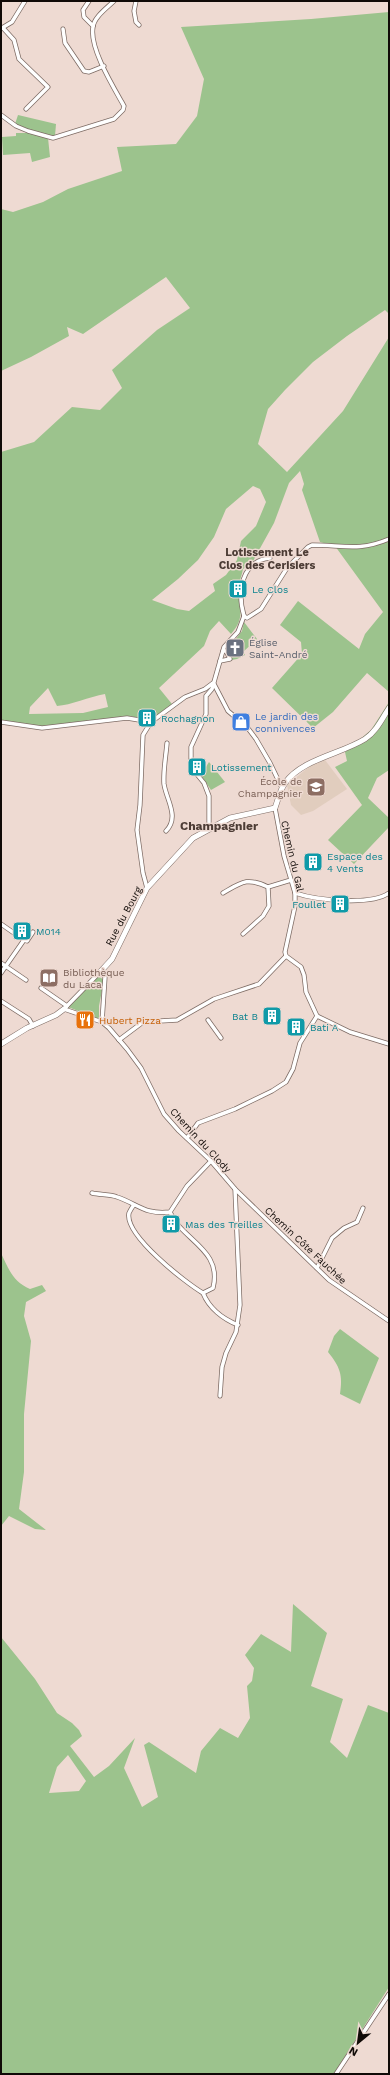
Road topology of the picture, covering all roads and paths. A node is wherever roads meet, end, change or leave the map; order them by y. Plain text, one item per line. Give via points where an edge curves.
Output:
1 (25, 1) edge
2 (89, 1) edge
3 (114, 1) edge
4 (136, 1) edge
5 (139, 25) dead end
6 (93, 26) junction
7 (2, 28) edge
8 (63, 29) dead end
9 (104, 66) junction
10 (26, 109) dead end
11 (1, 115) edge
12 (389, 539) edge
13 (270, 558) dead end
14 (244, 616) junction
15 (223, 651) junction
16 (220, 661) junction
17 (213, 683) junction
18 (205, 689) junction
19 (208, 694) junction
20 (389, 708) edge
21 (1, 722) edge
22 (151, 722) junction
23 (167, 743) dead end
24 (282, 788) junction
25 (275, 808) junction
26 (209, 829) junction
27 (166, 831) dead end
28 (291, 880) junction
29 (268, 887) junction
30 (147, 888) junction
31 (389, 892) edge
32 (223, 893) dead end
33 (295, 893) junction
34 (1, 924) edge
35 (33, 932) dead end
36 (243, 934) dead end
37 (24, 940) junction
38 (286, 956) junction
39 (1, 963) edge
40 (6, 966) junction
41 (101, 971) junction
42 (1, 972) edge
43 (26, 980) dead end
44 (42, 988) dead end
45 (1, 1001) edge
46 (65, 1007) junction
47 (317, 1016) junction
48 (208, 1020) dead end
49 (102, 1022) junction
50 (33, 1026) junction
51 (221, 1038) dead end
52 (119, 1040) junction
53 (1, 1044) edge
54 (389, 1044) edge
55 (187, 1138) junction
56 (211, 1161) junction
57 (235, 1189) junction
58 (92, 1193) dead end
59 (134, 1205) junction
60 (363, 1208) dead end
61 (170, 1212) junction
62 (317, 1268) junction
63 (203, 1293) junction
64 (389, 1321) edge
65 (238, 1325) junction
66 (220, 1396) dead end
67 (389, 1994) edge
68 (336, 2074) edge

1 - 7 street via 12,22
2 - 6 street via 83,10 84,17
3 - 6 street
4 - 5 street via 134,14
6 - 9 street via 92,36
7 - 10 street via 14,40 17,54 26,66 48,87
8 - 9 street via 68,48 84,71 89,72
9 - 11 street via 124,106 114,119 51,138 18,126
12 - 14 street via 366,547 308,547 287,568 261,609 247,618
13 - 14 street via 249,567 245,573 242,584
14 - 15 street via 238,632
15 - 16 street
15 - 16 street via 230,659
16 - 17 street
17 - 18 street
17 - 19 street
17 - 24 street via 228,711 247,727 256,739
18 - 19 street
18 - 22 street via 185,697
19 - 26 street via 205,700 206,714 191,747 191,759 195,772 204,783 209,796
20 - 24 street via 376,729 366,739 306,766
21 - 22 street via 42,728 127,718
22 - 30 street via 143,737 138,830
23 - 27 street via 164,784 172,817 171,826
24 - 25 street
25 - 26 street, Rue du Bourg via 230,818
25 - 28 street, Chemin du Gal
26 - 30 street, Rue du Bourg via 193,838
28 - 29 street
28 - 33 street, Chemin du Gal
29 - 32 street via 247,881
29 - 36 street via 269,906 263,916
30 - 41 street, Rue du Bourg via 109,963
31 - 33 street via 380,897 346,900 306,897
33 - 38 street, Chemin du Gal
34 - 37 street
35 - 37 street via 27,941
37 - 40 street
38 - 47 street via 301,966 306,992
38 - 52 street via 259,984 214,999 177,1020 143,1022
39 - 40 street
40 - 42 street
40 - 43 street
41 - 46 street
41 - 49 street via 105,977
44 - 46 street
45 - 50 street via 29,1019
46 - 49 street
46 - 50 street via 56,1015
47 - 54 street via 350,1032
47 - 55 street via 300,1043 293,1069 286,1082 272,1092 235,1110 198,1123
48 - 51 street
49 - 52 street, Chemin du Clody
50 - 53 street
52 - 55 street, Chemin du Clody via 144,1074 164,1114
55 - 56 street, Chemin du Clody
56 - 57 street, Chemin du Clody
56 - 61 street via 180,1194
57 - 62 street, Chemin Côte Fauchée
57 - 65 street via 240,1305
58 - 59 street via 116,1196
59 - 61 street via 146,1212
59 - 63 street via 129,1213 130,1220 139,1237 163,1263
60 - 62 street via 357,1222 332,1238
61 - 63 street via 174,1221 205,1250 209,1258 214,1284 213,1288
62 - 64 street, Chemin Côte Fauchée via 340,1288
63 - 65 street via 205,1299 220,1315
65 - 66 street via 222,1367
67 - 68 street

